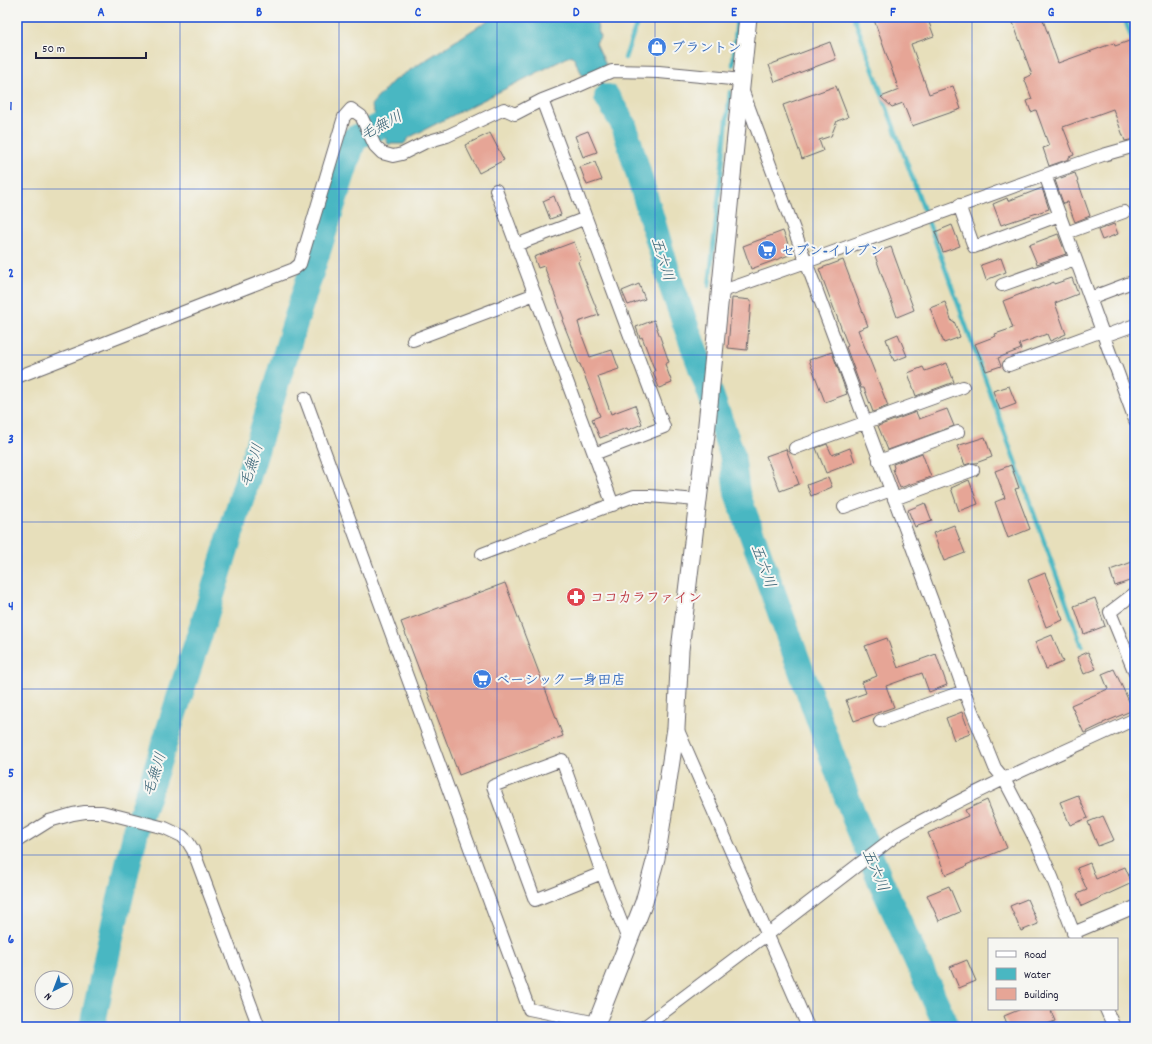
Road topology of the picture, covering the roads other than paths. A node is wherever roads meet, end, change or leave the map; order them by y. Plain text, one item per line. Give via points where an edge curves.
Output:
1 (748, 17) edge
2 (742, 83) junction
3 (542, 100) junction
4 (1135, 146) edge
5 (1045, 175) junction
6 (496, 190) dead end
7 (959, 205) junction
8 (1124, 212) dead end
9 (1060, 215) junction
10 (586, 218) junction
11 (1066, 233) junction
12 (516, 245) junction
13 (1076, 259) junction
14 (806, 262) junction
15 (1135, 281) edge
16 (1002, 285) dead end
17 (720, 292) junction
18 (535, 294) junction
19 (1090, 298) junction
20 (1135, 325) edge
21 (1103, 334) junction
22 (413, 340) dead end
23 (1009, 364) dead end
24 (17, 377) edge
25 (963, 387) dead end
26 (305, 398) dead end
27 (1135, 420) edge
28 (865, 422) junction
29 (958, 432) dead end
30 (795, 448) dead end
31 (594, 454) junction
32 (879, 461) junction
33 (973, 470) dead end
34 (892, 494) junction
35 (697, 500) junction
36 (613, 504) junction
37 (844, 507) dead end
38 (482, 554) dead end
39 (1135, 593) edge
40 (1135, 673) edge
41 (964, 691) junction
42 (1135, 719) edge
43 (880, 721) dead end
44 (676, 728) junction
45 (1004, 780) junction
46 (17, 841) edge
47 (602, 873) junction
48 (1135, 907) edge
49 (767, 935) junction
50 (1075, 936) edge
51 (629, 942) junction
52 (1106, 1010) edge
53 (596, 1025) edge
54 (259, 1027) edge
55 (644, 1027) edge
56 (808, 1027) edge
57 (1114, 1027) edge

1 - 2 street
2 - 3 street via 659,72 612,71
2 - 14 street
2 - 17 street
3 - 10 street
3 - 24 street via 515,114 504,109 447,136 393,156 382,153 375,146 361,116 351,109 344,117 300,264 294,269
4 - 5 street
5 - 7 street
5 - 9 street
6 - 12 street
7 - 9 street via 974,247
7 - 14 street
8 - 11 street
9 - 11 street
10 - 12 street
10 - 31 street via 664,427
11 - 13 street
12 - 18 street
13 - 16 street
13 - 19 street
14 - 17 street
14 - 28 street
15 - 19 street
17 - 35 street
18 - 22 street
18 - 31 street
19 - 21 street
20 - 21 street
21 - 23 street
21 - 27 street
25 - 28 street
26 - 53 street via 529,1009
28 - 30 street
28 - 32 street
29 - 32 street
31 - 36 street
32 - 34 street
33 - 34 street
34 - 37 street
34 - 41 street
35 - 36 street via 634,496
35 - 44 street via 680,650
36 - 38 street
39 - 40 street via 1110,612
41 - 43 street
41 - 45 street via 995,768
42 - 45 street
44 - 49 street
44 - 51 street via 656,858 644,902
45 - 49 street via 921,820 898,834
45 - 50 street via 1035,839
46 - 54 street via 49,821 85,812 102,812 165,828 182,836 193,850
47 - 47 street via 562,760 493,786 535,900
47 - 51 street
48 - 50 street
49 - 55 street
49 - 56 street
51 - 53 street
52 - 57 street

